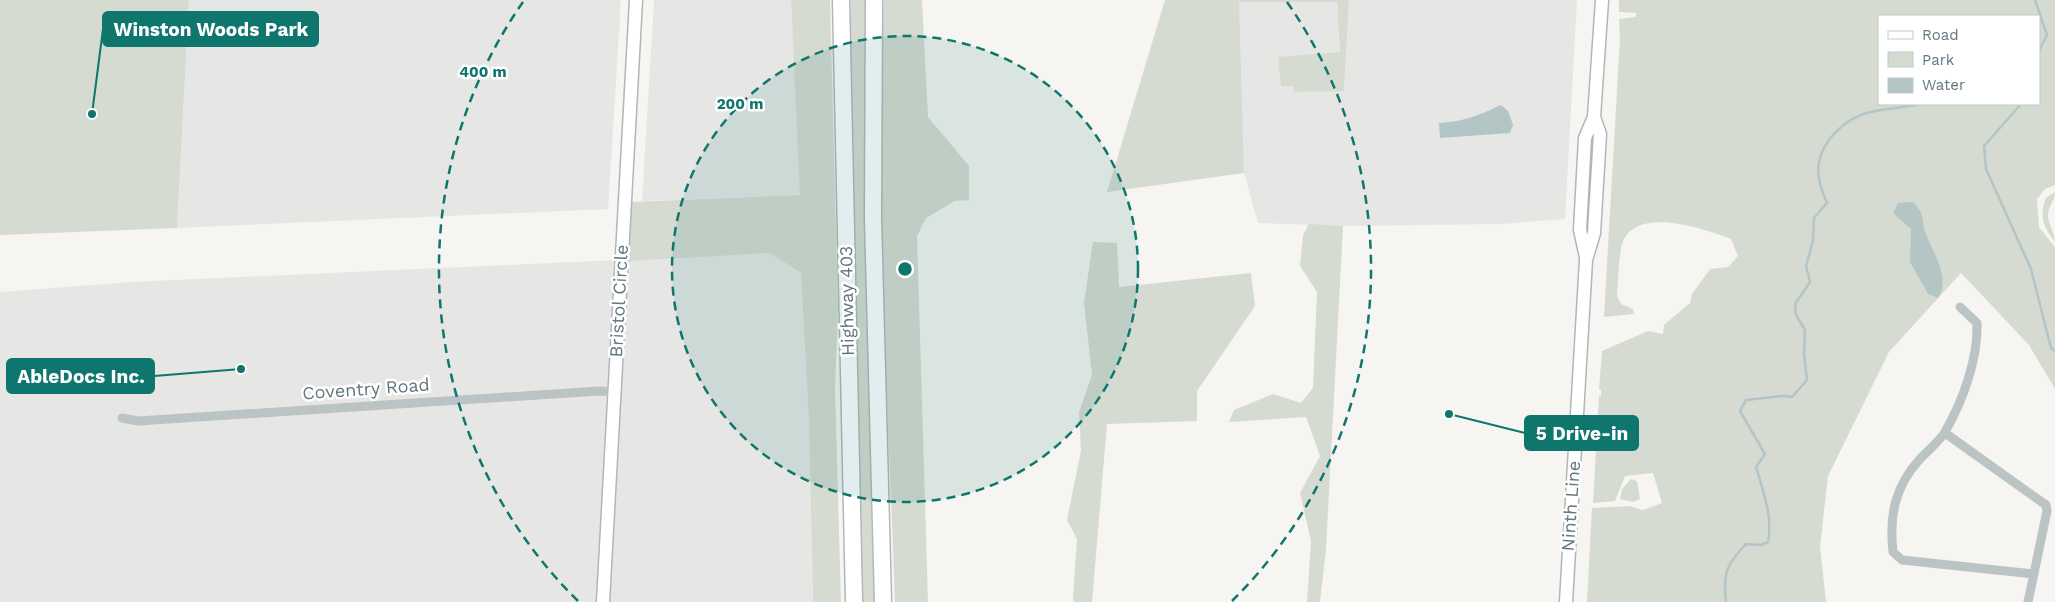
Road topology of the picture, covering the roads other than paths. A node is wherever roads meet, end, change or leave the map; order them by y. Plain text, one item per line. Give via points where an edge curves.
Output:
1 (636, 0) edge
2 (841, 0) edge
3 (874, 0) edge
4 (1602, 0) edge
5 (1960, 307) dead end
6 (613, 392) junction
7 (122, 418) dead end
8 (1944, 433) junction
9 (2034, 574) junction
10 (603, 602) edge
11 (854, 602) edge
12 (883, 602) edge
13 (1566, 602) edge
14 (2028, 602) edge

1 - 6 main road, Bristol Circle
2 - 11 highway, Highway 403
3 - 12 highway, Highway 403 via 873,218
4 - 13 main road, Ninth Line via 1594,117 1600,134 1594,233 1586,260
5 - 8 street via 1977,323 1978,341 1968,381
6 - 7 street, Coventry Road via 138,421
6 - 10 main road, Bristol Circle
8 - 9 street via 2046,505
8 - 9 street via 1909,471 1899,487 1893,552 1902,560
9 - 14 street

